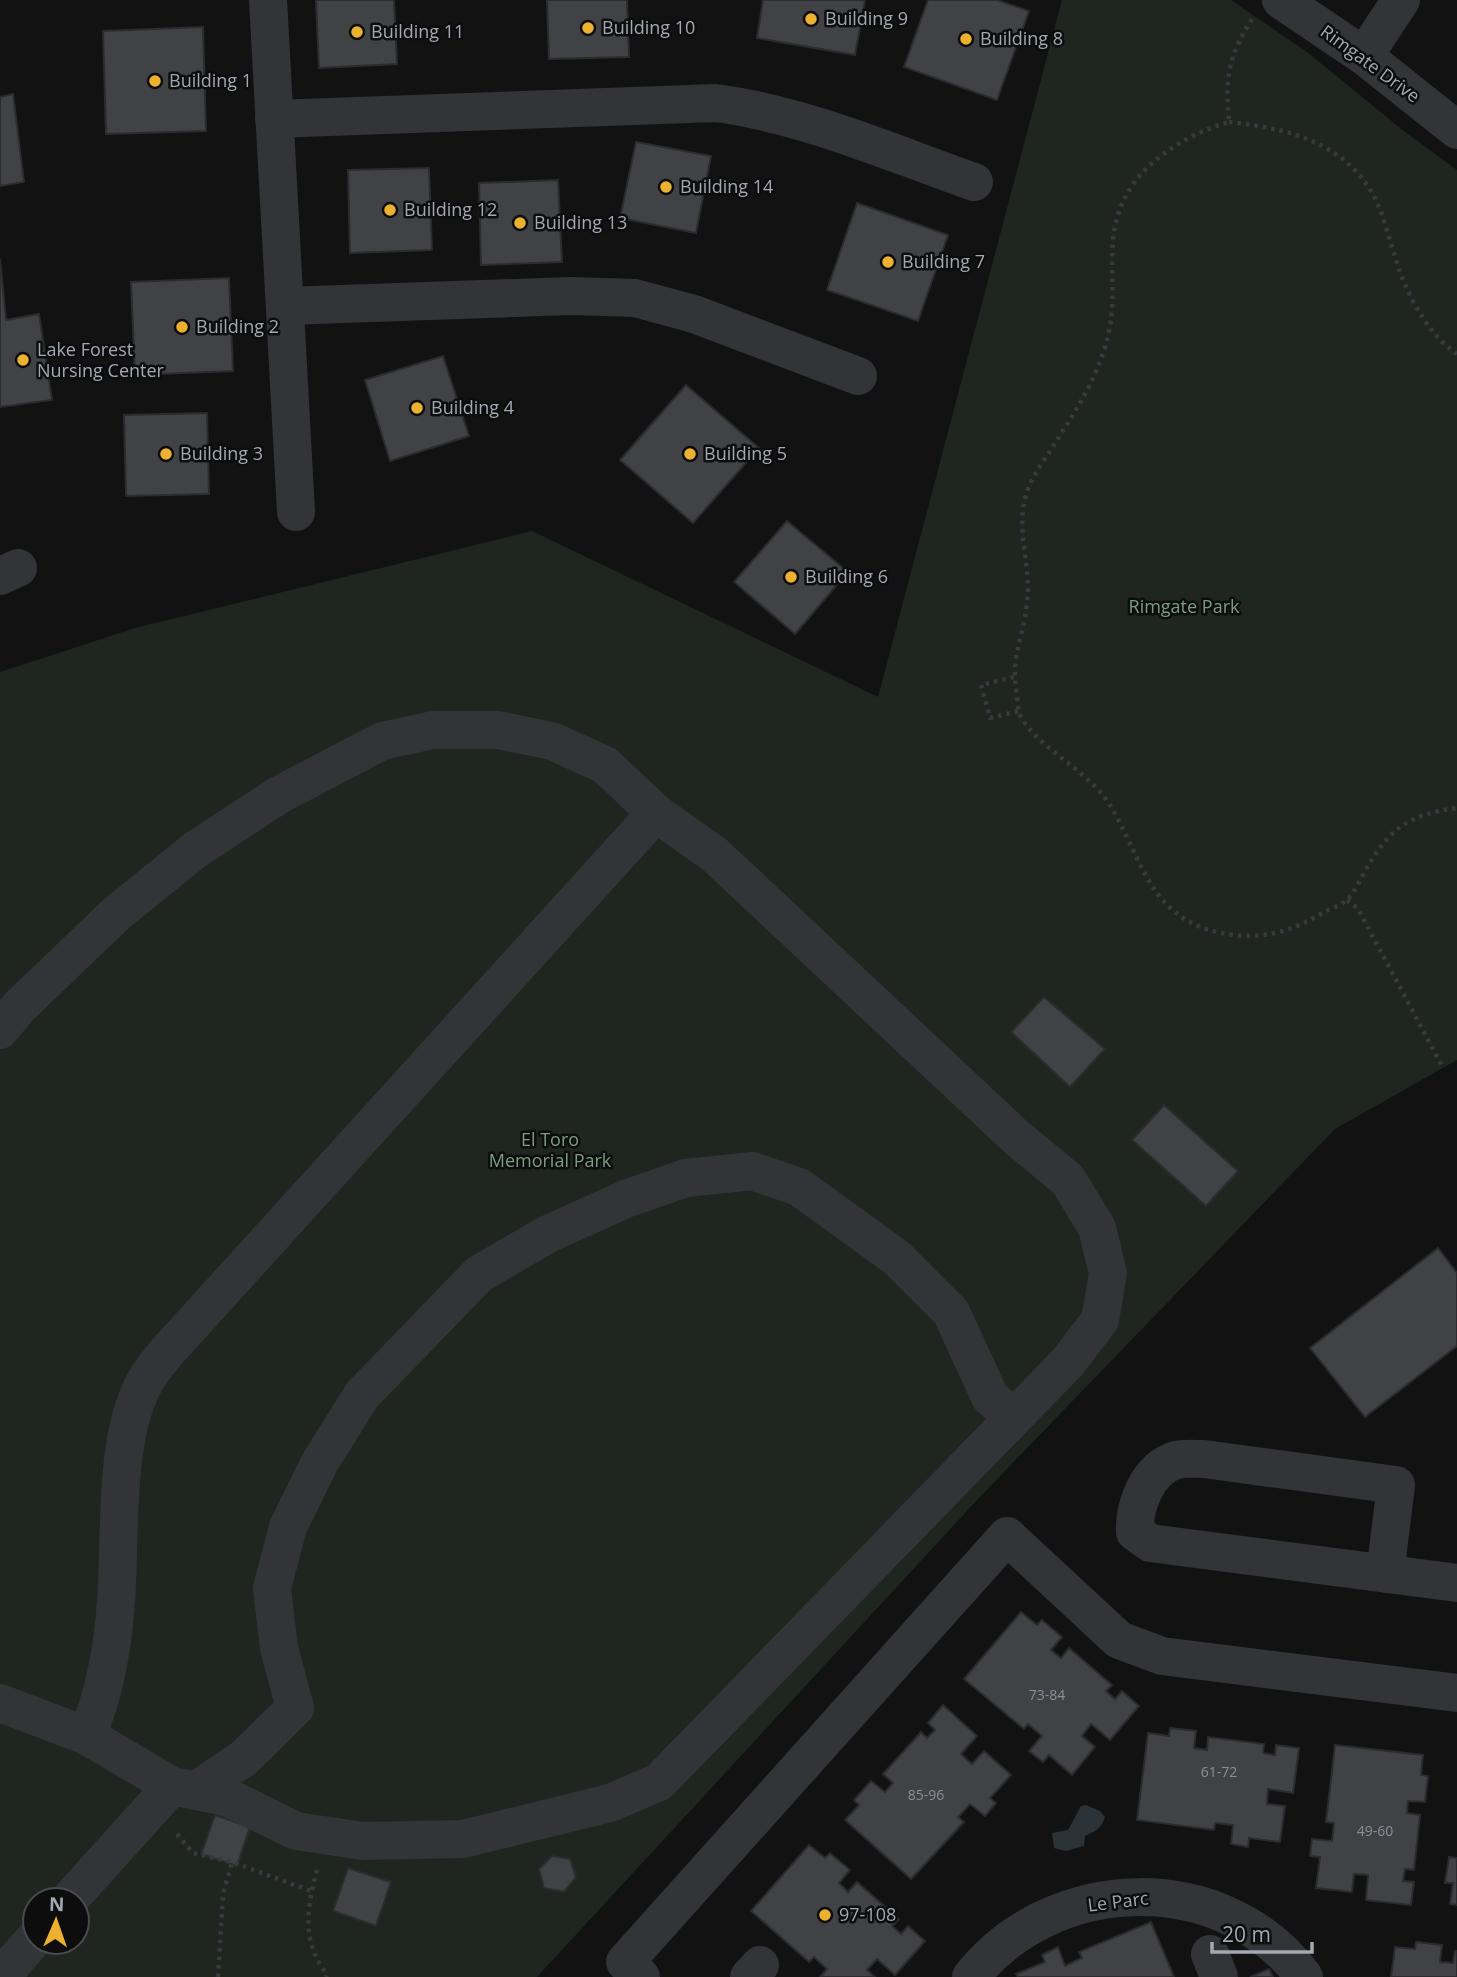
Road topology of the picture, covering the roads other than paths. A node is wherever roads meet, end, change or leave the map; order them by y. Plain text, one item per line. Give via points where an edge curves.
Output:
1 (268, 0) edge
2 (1401, 0) edge
3 (1269, 6) edge
4 (1364, 56) junction
5 (274, 120) junction
6 (1457, 130) edge
7 (974, 182) dead end
8 (285, 306) junction
9 (858, 376) dead end
10 (296, 512) dead end
11 (656, 813) junction
12 (0, 1030) edge
13 (1013, 1418) junction
14 (1385, 1574) junction
15 (1457, 1583) edge
16 (1457, 1693) edge
17 (0, 1703) edge
18 (87, 1736) junction
19 (174, 1794) junction
20 (83, 1886) edge
21 (21, 1954) edge
22 (5, 1977) edge
23 (641, 1977) edge
24 (971, 1977) edge
25 (1304, 1977) edge

1 - 5 street
2 - 4 street
3 - 4 street, Rimgate Drive
4 - 6 street, Rimgate Drive
5 - 7 street via 716,103 809,124
5 - 8 street
8 - 9 street via 635,298 694,314
8 - 10 street
11 - 12 street via 606,765 552,741 498,730 433,730 382,741 279,795 195,850 116,914
11 - 13 street via 715,855 1006,1128 1068,1180 1097,1228 1108,1273 1100,1320 1068,1362
11 - 18 street via 145,1380 132,1413 124,1459 109,1665 102,1702
13 - 19 street via 659,1782 610,1803 463,1839 363,1841 326,1836 296,1831 228,1797
13 - 19 street via 990,1397 951,1312 897,1258 799,1187 752,1171 686,1178 628,1198 548,1234 479,1274 415,1337 355,1406 288,1527 272,1588 279,1648 295,1708 244,1758
14 - 14 street via 1150,1543 1135,1532 1134,1512 1150,1479 1175,1460 1204,1459 1396,1485
14 - 15 street
16 - 23 street via 1162,1656 1119,1640 1007,1536 625,1962
17 - 18 street
18 - 19 street
19 - 20 street
21 - 22 street
24 - 25 street, Le Parc via 1012,1935 1042,1919 1128,1897 1171,1898 1222,1910 1256,1929 1290,1957

